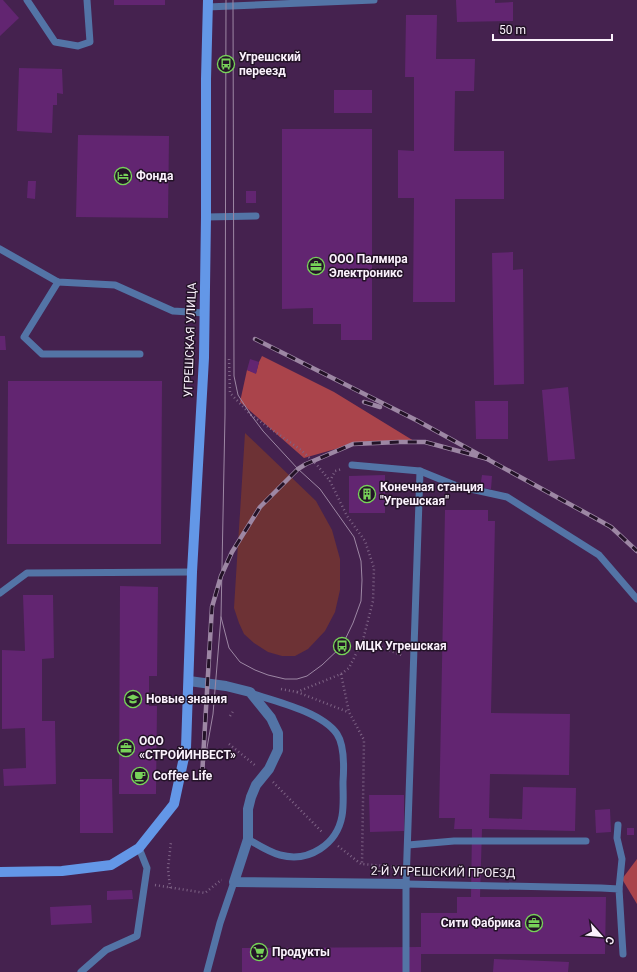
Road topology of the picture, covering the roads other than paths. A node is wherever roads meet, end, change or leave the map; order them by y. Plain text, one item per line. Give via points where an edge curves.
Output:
1 (27, 0) edge
2 (87, 0) edge
3 (374, 0) edge
4 (278, 2) edge
5 (208, 3) edge
6 (256, 216) dead end
7 (206, 217) junction
8 (0, 249) edge
9 (58, 282) junction
10 (205, 313) junction
11 (140, 354) dead end
12 (352, 465) road end
13 (420, 471) junction
14 (192, 572) junction
15 (0, 593) edge
16 (637, 599) edge
17 (189, 681) junction
18 (250, 692) junction
19 (618, 825) dead end
20 (248, 838) junction
21 (586, 841) dead end
22 (408, 845) junction
23 (140, 848) junction
24 (0, 872) edge
25 (234, 882) junction
26 (406, 884) junction
27 (619, 889) junction
28 (623, 954) dead end
29 (80, 972) edge
30 (207, 972) edge
31 (406, 972) edge

1 - 2 lane via 55,42 78,46 90,42
3 - 4 lane
4 - 5 lane
5 - 7 street, УГРЕШСКАЯ УЛИЦА
6 - 7 lane
7 - 10 street, УГРЕШСКАЯ УЛИЦА
8 - 9 lane
9 - 10 lane via 115,285 173,311
9 - 11 lane via 24,337 42,354
10 - 14 street, УГРЕШСКАЯ УЛИЦА
12 - 13 lane
13 - 16 lane via 457,486 508,497 599,555
13 - 22 lane
14 - 15 lane via 27,573
14 - 17 street, УГРЕШСКАЯ УЛИЦА
17 - 18 street
17 - 23 street, УГРЕШСКАЯ УЛИЦА via 186,748 174,804
18 - 20 street via 271,718 278,733 278,750 269,769 256,784 251,797 248,809
18 - 20 lane via 316,716 330,726 338,734 344,769 342,816 337,831 327,844 312,854 297,857 264,849
19 - 27 lane via 617,838 622,859
20 - 25 street
21 - 22 lane via 454,841
22 - 26 lane
23 - 24 street via 111,865 62,871
23 - 29 lane via 147,868 138,936 106,950
25 - 26 street, 2-Й УГРЕШСКИЙ ПРОЕЗД
25 - 30 lane
26 - 27 lane, 2-Й УГРЕШСКИЙ ПРОЕЗД
26 - 31 lane
27 - 28 lane

